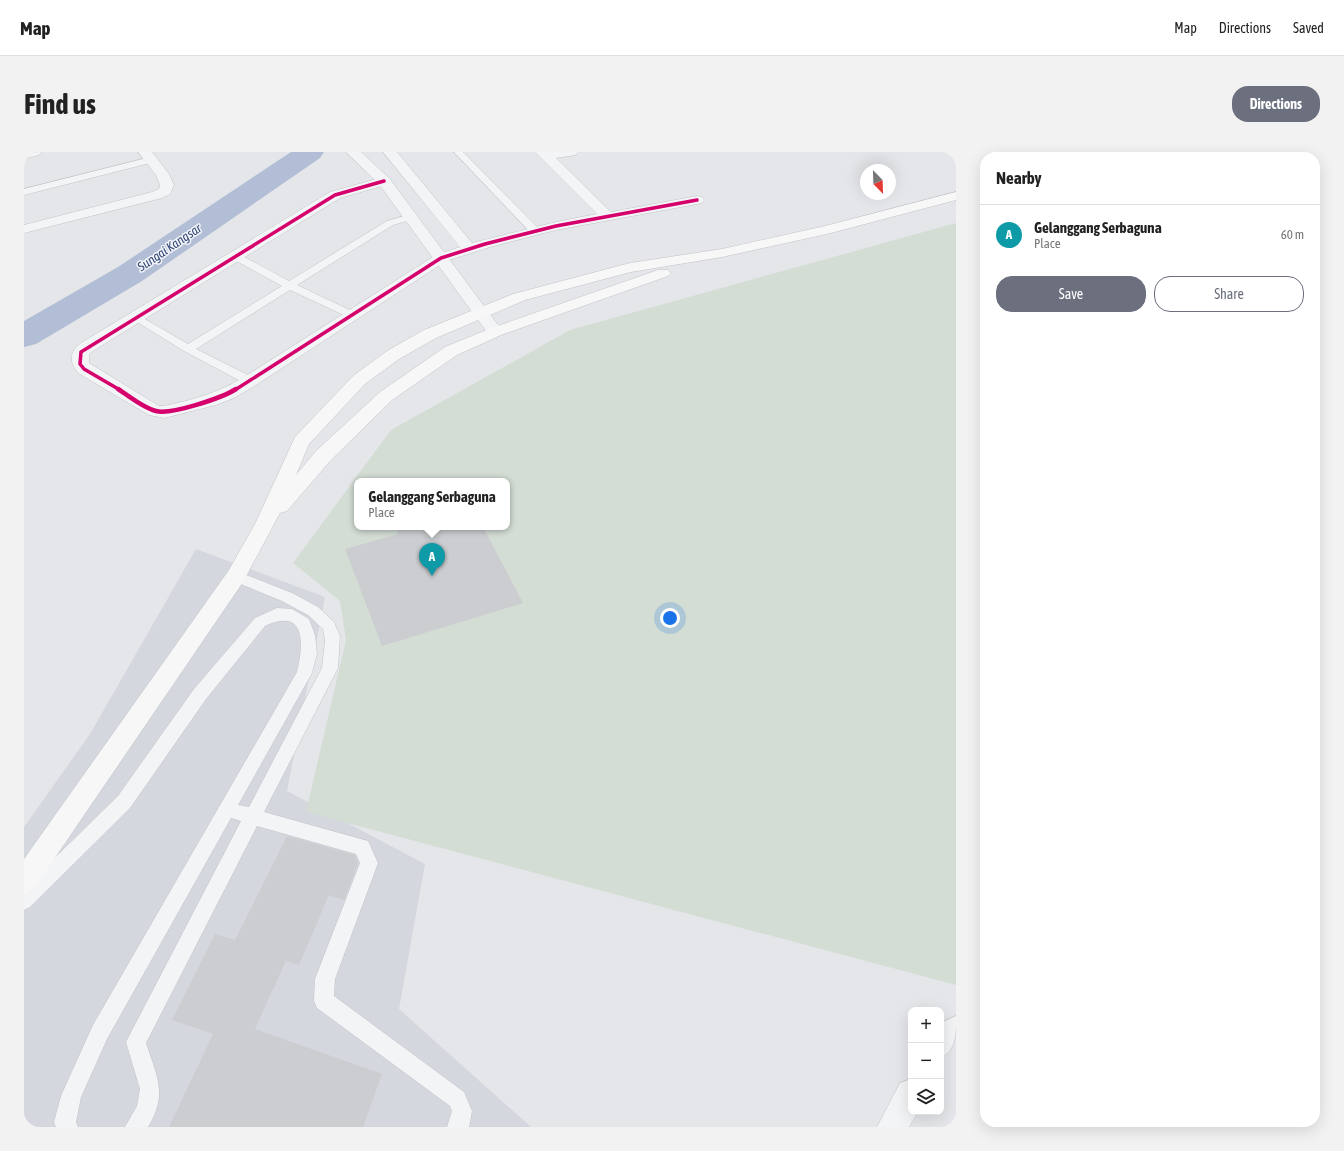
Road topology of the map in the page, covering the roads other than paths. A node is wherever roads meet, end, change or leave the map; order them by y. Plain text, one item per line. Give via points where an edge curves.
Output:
1 (34, 152) edge
2 (390, 152) edge
3 (458, 152) edge
4 (571, 152) edge
5 (354, 153) edge
6 (544, 154) edge
7 (24, 155) edge
8 (148, 156) edge
9 (384, 181) junction
10 (24, 192) edge
11 (956, 196) edge
12 (697, 200) dead end
13 (607, 216) junction
14 (411, 217) junction
15 (24, 229) edge
16 (535, 231) junction
17 (469, 249) junction
18 (722, 254) junction
19 (234, 256) junction
20 (441, 258) junction
21 (290, 286) junction
22 (481, 313) junction
23 (352, 315) junction
24 (134, 317) junction
25 (496, 332) junction
26 (188, 349) junction
27 (250, 381) junction
28 (266, 522) junction
29 (236, 576) junction
30 (226, 809) junction
31 (253, 817) junction
32 (24, 881) edge
33 (24, 901) edge
34 (956, 1031) edge
35 (944, 1038) edge
36 (908, 1099) edge
37 (65, 1125) edge
38 (136, 1127) edge
39 (458, 1127) edge
40 (892, 1127) edge

1 - 7 street
2 - 17 street
3 - 16 lane
4 - 6 street
5 - 9 street
6 - 13 street
8 - 10 lane
8 - 15 street via 162,174 167,185 165,191
9 - 14 street
9 - 19 street via 335,195
11 - 18 main road
12 - 13 street
13 - 16 street
14 - 20 street
14 - 21 lane via 390,223
16 - 17 street
17 - 20 street
18 - 22 main road via 630,268 519,297
18 - 25 main road
19 - 21 lane
19 - 24 street
20 - 22 street
20 - 23 street
21 - 23 lane
21 - 26 lane
22 - 25 street
22 - 28 main road via 430,334 393,355 359,380 301,440
23 - 27 street
24 - 26 lane
24 - 27 street via 81,352 80,364 84,369 155,411 164,412 210,401
25 - 28 main road via 451,350 386,396 323,456
26 - 27 lane
28 - 29 main road
29 - 31 lane via 320,614 330,626 334,647 330,668
29 - 32 main road
30 - 31 lane
30 - 33 lane via 304,673 309,654 308,635 304,623 292,615 277,614 260,622 200,694 124,802
30 - 37 lane via 100,1032 71,1096
31 - 38 lane via 136,1042 150,1089 147,1110
31 - 39 lane via 362,847 369,863 325,978 324,1001 457,1099 462,1111
34 - 35 street
36 - 40 street

